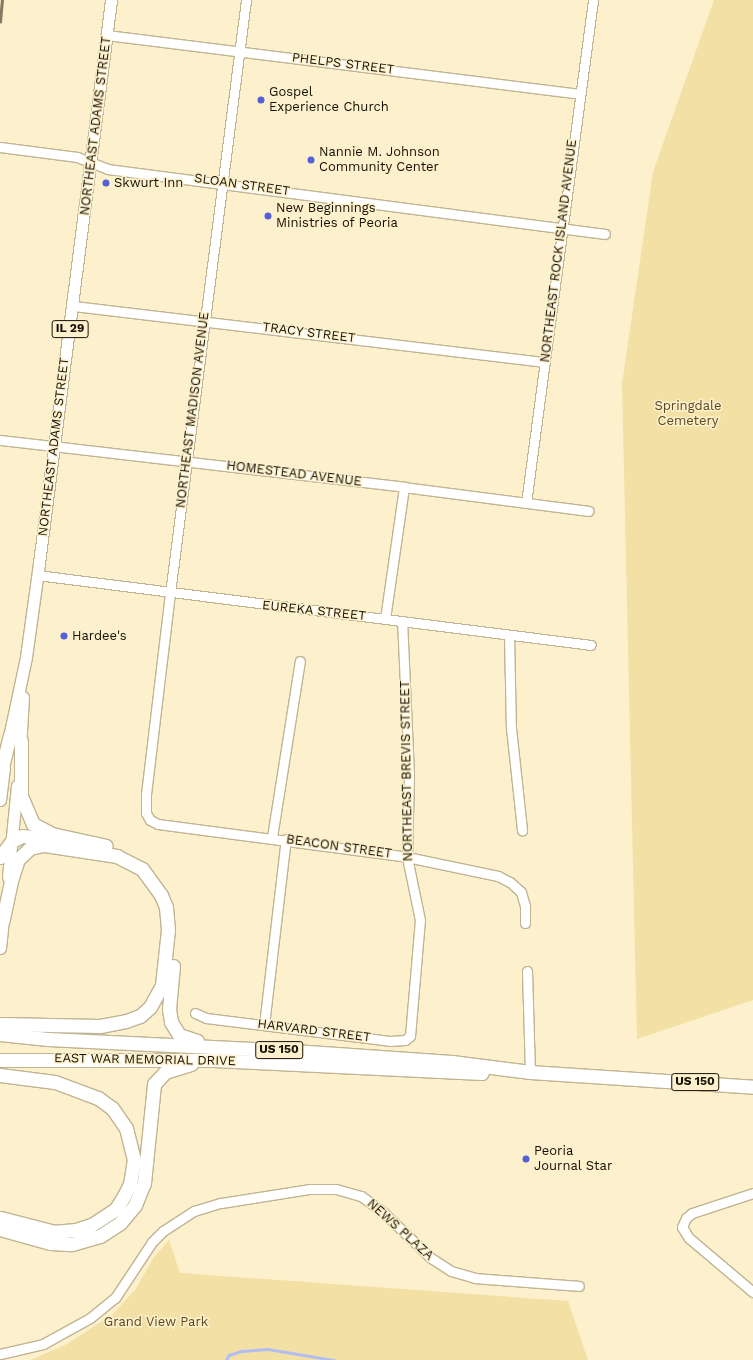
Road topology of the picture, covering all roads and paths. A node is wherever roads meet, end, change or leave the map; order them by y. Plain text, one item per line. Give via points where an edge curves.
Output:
1 (111, 0) edge
2 (246, 0) edge
3 (593, 0) edge
4 (107, 34) junction
5 (240, 51) junction
6 (579, 94) junction
7 (0, 147) edge
8 (91, 162) junction
9 (223, 182) junction
10 (563, 228) junction
11 (605, 234) dead end
12 (74, 306) junction
13 (204, 320) junction
14 (545, 362) junction
15 (0, 440) edge
16 (55, 446) junction
17 (186, 461) junction
18 (404, 487) junction
19 (526, 503) junction
20 (588, 511) dead end
21 (37, 576) junction
22 (170, 593) junction
23 (386, 619) junction
24 (402, 621) junction
25 (509, 635) junction
26 (590, 645) dead end
27 (300, 661) dead end
28 (15, 738) junction
29 (0, 775) edge
30 (0, 800) edge
31 (150, 820) joint
32 (522, 830) dead end
33 (272, 837) junction
34 (286, 839) junction
35 (12, 841) junction
36 (106, 846) junction
37 (407, 857) junction
38 (0, 858) edge
39 (3, 920) junction
40 (525, 922) dead end
41 (0, 948) edge
42 (527, 971) dead end
43 (195, 1013) dead end
44 (0, 1024) edge
45 (264, 1025) junction
46 (29, 1031) junction
47 (0, 1034) edge
48 (409, 1038) joint
49 (252, 1048) junction
50 (0, 1060) edge
51 (255, 1062) junction
52 (530, 1072) junction
53 (0, 1075) edge
54 (753, 1087) edge
55 (753, 1193) edge
56 (1, 1226) edge
57 (579, 1286) dead end
58 (753, 1292) edge
59 (0, 1354) edge

1 - 4 main road, NORTHEAST ADAMS STREET / IL 29
2 - 5 street, NORTHEAST MADISON AVENUE
3 - 6 street, NORTHEAST ROCK ISLAND AVENUE
4 - 5 street, PHELPS STREET
4 - 8 main road, NORTHEAST ADAMS STREET / IL 29
5 - 6 street, PHELPS STREET
5 - 9 street, NORTHEAST MADISON AVENUE
6 - 10 street, NORTHEAST ROCK ISLAND AVENUE
7 - 8 street, SLOAN STREET via 77,157
8 - 9 street, SLOAN STREET via 108,169
8 - 12 main road, NORTHEAST ADAMS STREET / IL 29
9 - 10 street, SLOAN STREET
9 - 13 street, NORTHEAST MADISON AVENUE
10 - 11 street, SLOAN STREET
10 - 14 street, NORTHEAST ROCK ISLAND AVENUE
12 - 13 street, TRACY STREET
12 - 16 main road, NORTHEAST ADAMS STREET / IL 29 via 63,366
13 - 14 street, TRACY STREET
13 - 17 street, NORTHEAST MADISON AVENUE
14 - 19 street, NORTHEAST ROCK ISLAND AVENUE
15 - 16 street, HOMESTEAD AVENUE
16 - 17 street, HOMESTEAD AVENUE
16 - 21 main road, NORTHEAST ADAMS STREET / IL 29
17 - 18 street, HOMESTEAD AVENUE
17 - 22 street, NORTHEAST MADISON AVENUE
18 - 19 street, HOMESTEAD AVENUE
18 - 23 street
19 - 20 street, HOMESTEAD AVENUE
21 - 22 street, EUREKA STREET
21 - 28 main road, NORTHEAST ADAMS STREET / IL 29
22 - 23 street, EUREKA STREET
22 - 31 street, NORTHEAST MADISON AVENUE via 146,794 145,808
23 - 24 street, EUREKA STREET
24 - 25 street, EUREKA STREET
24 - 37 street, NORTHEAST BREVIS STREET via 409,774
25 - 26 street, EUREKA STREET
25 - 32 street via 511,728
27 - 33 street
28 - 29 highway
28 - 30 main road, NORTHEAST ADAMS STREET / IL 29
28 - 35 main road, NORTHEAST ADAMS STREET / IL 29
28 - 36 highway via 21,796 33,824 52,834
31 - 33 street, BEACON STREET via 158,824
33 - 34 street, BEACON STREET
34 - 37 street, BEACON STREET
34 - 45 street
35 - 36 highway via 30,835
35 - 38 highway
35 - 39 main road, NORTHEAST ADAMS STREET / IL 29
36 - 49 highway via 129,852 147,863 163,881 173,902 176,923 169,1012 177,1032 190,1040
37 - 40 street, BEACON STREET via 498,876 510,882 521,892 525,906
37 - 48 street, NORTHEAST BREVIS STREET via 420,920
39 - 41 main road, NORTHEAST ADAMS STREET / IL 29
39 - 46 highway via 18,859 26,850 41,845 109,855 128,861 150,877 166,907 168,930 162,985 145,1011 134,1019 110,1025
42 - 52 street
43 - 45 street, HARVARD STREET via 206,1018
44 - 46 highway
45 - 48 street, HARVARD STREET via 390,1041
46 - 47 highway, US 150
46 - 49 highway, EAST WAR MEMORIAL DRIVE / US 150
49 - 52 highway, EAST WAR MEMORIAL DRIVE / US 150 via 452,1062
50 - 51 highway, EAST WAR MEMORIAL DRIVE / US 150 via 154,1059
51 - 52 highway, EAST WAR MEMORIAL DRIVE / US 150 via 453,1073
51 - 56 highway via 196,1063 171,1069 158,1078 151,1092 143,1185 129,1213 111,1230 86,1241 63,1244 42,1241
52 - 54 highway, EAST WAR MEMORIAL DRIVE / US 150
53 - 56 highway via 65,1084 106,1104 126,1128 132,1144 133,1170 130,1184 116,1209 92,1225 55,1232
55 - 58 street via 696,1211 688,1215 683,1222 684,1231 689,1238
57 - 59 street, NEWS PLAZA via 475,1278 451,1271 431,1258 373,1204 349,1192 323,1188 309,1189 220,1203 194,1211 163,1231 143,1254 115,1298 90,1318 43,1344

